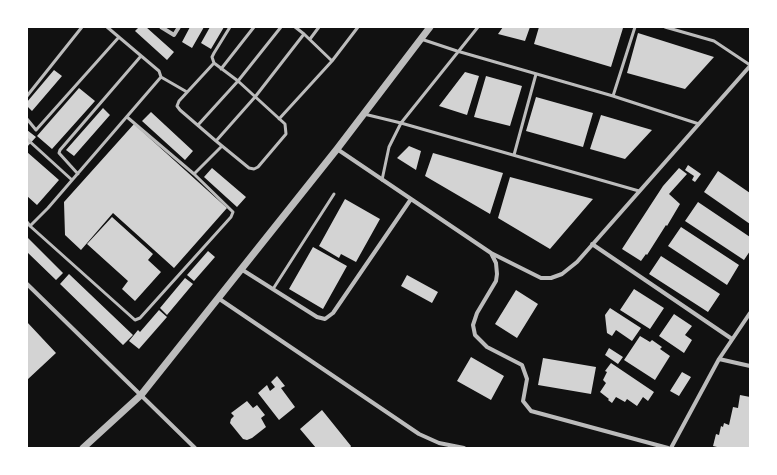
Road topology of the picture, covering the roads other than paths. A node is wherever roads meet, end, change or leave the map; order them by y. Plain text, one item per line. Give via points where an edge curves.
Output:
1 (82, 27) edge
2 (107, 27) edge
3 (161, 27) edge
4 (179, 27) edge
5 (230, 27) edge
6 (254, 27) edge
7 (281, 27) edge
8 (295, 27) edge
9 (319, 27) edge
10 (358, 27) edge
11 (430, 27) edge
12 (478, 27) edge
13 (635, 27) edge
14 (665, 27) edge
15 (304, 34) junction
16 (119, 37) junction
17 (310, 39) junction
18 (421, 39) junction
19 (457, 51) junction
20 (141, 56) junction
21 (332, 61) junction
22 (214, 63) junction
23 (750, 65) edge
24 (221, 69) junction
25 (536, 74) junction
26 (161, 77) junction
27 (238, 81) junction
28 (188, 92) junction
29 (27, 96) edge
30 (613, 96) junction
31 (255, 97) junction
32 (363, 114) junction
33 (127, 117) junction
34 (279, 118) junction
35 (27, 119) edge
36 (401, 123) junction
37 (699, 124) junction
38 (198, 125) junction
39 (27, 139) edge
40 (216, 140) junction
41 (222, 146) junction
42 (337, 149) junction
43 (514, 155) junction
44 (78, 174) junction
45 (194, 174) junction
46 (72, 180) junction
47 (382, 180) junction
48 (639, 191) junction
49 (334, 194) dead end
50 (411, 199) junction
51 (27, 222) edge
52 (30, 226) junction
53 (592, 244) junction
54 (491, 253) junction
55 (241, 269) junction
56 (27, 284) edge
57 (273, 289) junction
58 (218, 298) junction
59 (750, 313) edge
60 (732, 339) junction
61 (719, 359) junction
62 (750, 366) edge
63 (141, 395) junction
64 (83, 448) edge
65 (195, 448) edge
66 (464, 448) edge
67 (668, 448) edge
68 (671, 448) edge

1 - 29 lane
2 - 16 lane
3 - 4 street via 174,35
5 - 22 lane via 214,52
6 - 24 lane
7 - 27 lane
8 - 15 lane
9 - 17 lane
10 - 21 lane
11 - 18 street
12 - 19 lane
13 - 30 lane
14 - 23 lane via 714,41
15 - 17 lane
15 - 31 lane
16 - 20 lane
16 - 35 lane via 36,130
17 - 21 lane
18 - 19 lane
18 - 32 street
19 - 25 lane
19 - 36 lane
20 - 26 lane via 159,71
20 - 44 lane via 60,150 59,153
21 - 34 lane
22 - 24 lane
22 - 28 lane
23 - 37 street
24 - 27 lane
25 - 30 lane
25 - 43 lane
26 - 28 lane
26 - 33 lane
27 - 31 lane
27 - 38 lane
28 - 38 lane via 177,106
30 - 37 lane
31 - 34 lane
31 - 40 lane
32 - 36 lane
32 - 42 street
33 - 44 lane
33 - 45 lane
34 - 41 lane via 285,124 286,134 254,169 249,168
36 - 43 lane
36 - 47 lane via 389,147
37 - 48 street
38 - 40 lane
39 - 46 lane
40 - 41 lane
41 - 45 lane
42 - 47 street
42 - 55 street
43 - 48 lane
44 - 46 lane
45 - 52 lane via 233,212 232,217 140,318 135,320
46 - 52 lane
47 - 50 street
48 - 53 street
49 - 57 lane
50 - 54 street
50 - 57 street via 333,314 325,319 317,317
51 - 52 lane
53 - 54 street via 577,262 562,274 551,278 540,278
53 - 60 street
54 - 67 street via 496,263 496,281 477,313 474,330 487,347 522,365 527,379 523,401 531,411
55 - 57 street
55 - 58 street
56 - 63 street
58 - 63 street
58 - 66 street via 419,434 439,443
59 - 60 street
60 - 61 street
61 - 62 street
61 - 68 street
63 - 64 street
63 - 65 street

